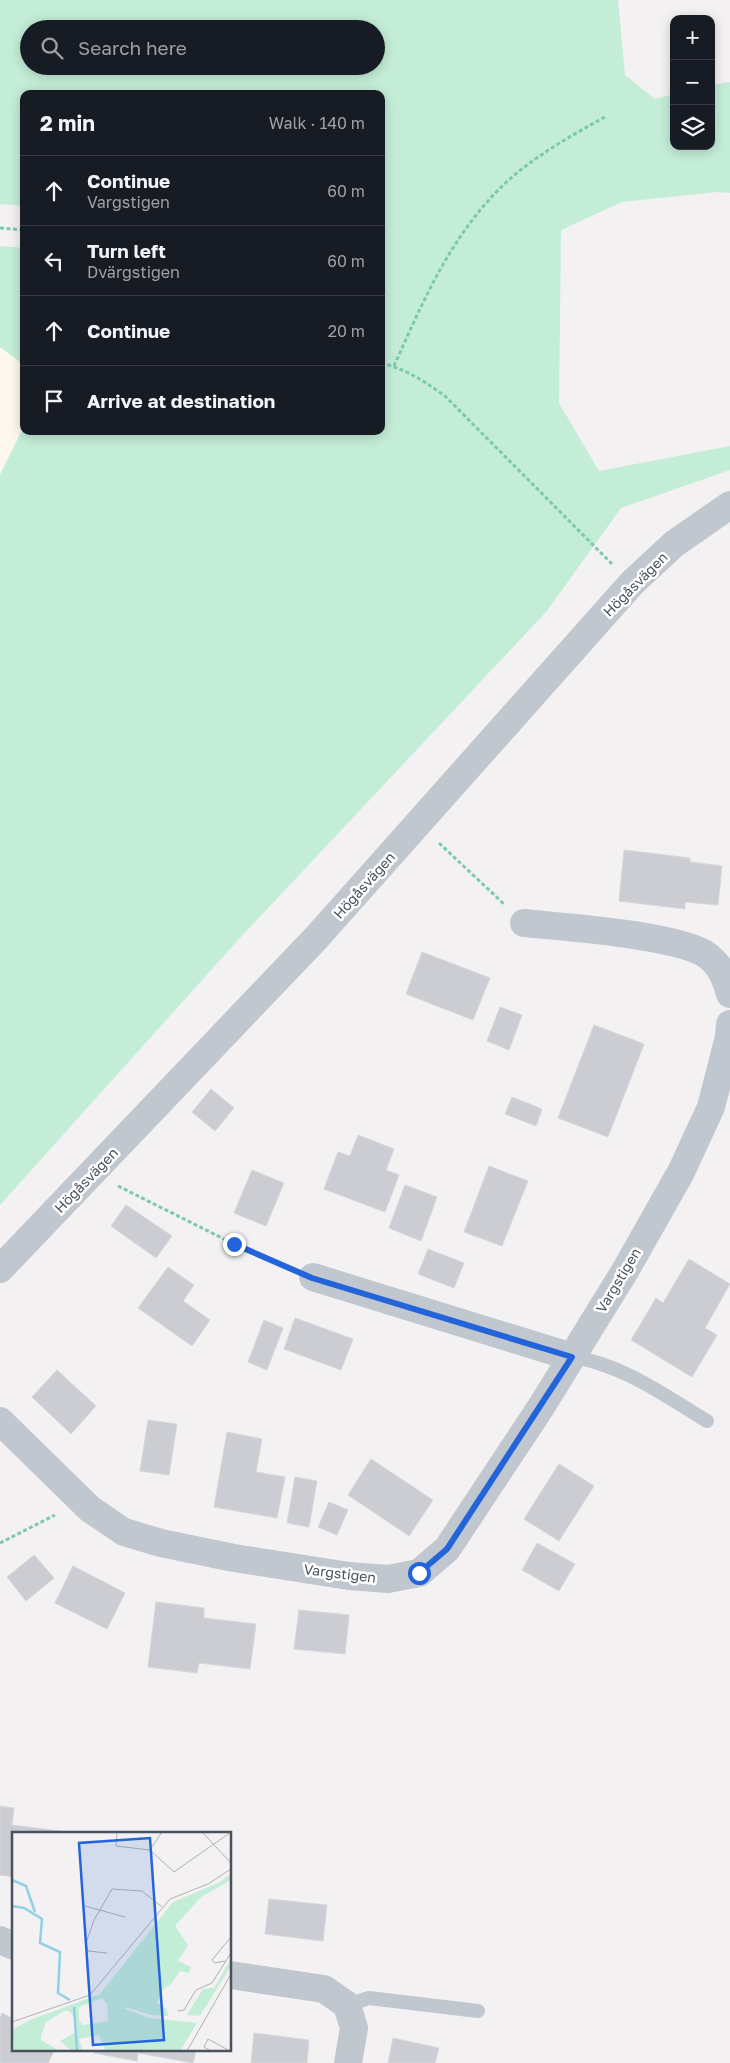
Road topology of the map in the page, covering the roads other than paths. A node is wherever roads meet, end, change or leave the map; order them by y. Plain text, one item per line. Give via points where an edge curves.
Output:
1 (730, 505) edge
2 (524, 923) road end
3 (730, 994) edge
4 (730, 1024) edge
5 (0, 1269) edge
6 (312, 1278) road end
7 (572, 1357) junction
8 (0, 1421) edge
9 (707, 1421) dead end
10 (231, 1976) edge
11 (347, 2005) junction
12 (478, 2011) dead end
13 (348, 2063) edge

1 - 5 street, Högåsvägen via 674,544 632,583 318,937
2 - 3 street via 616,933 681,945 707,955 724,974
4 - 7 street, Vargstigen via 711,1107 681,1172
6 - 7 street
7 - 8 street, Vargstigen via 447,1549 419,1573 388,1578 349,1576 234,1558 124,1532 82,1501
7 - 9 lane via 625,1372
10 - 11 street via 324,1990
11 - 12 lane via 369,1998
11 - 13 street via 354,2028

